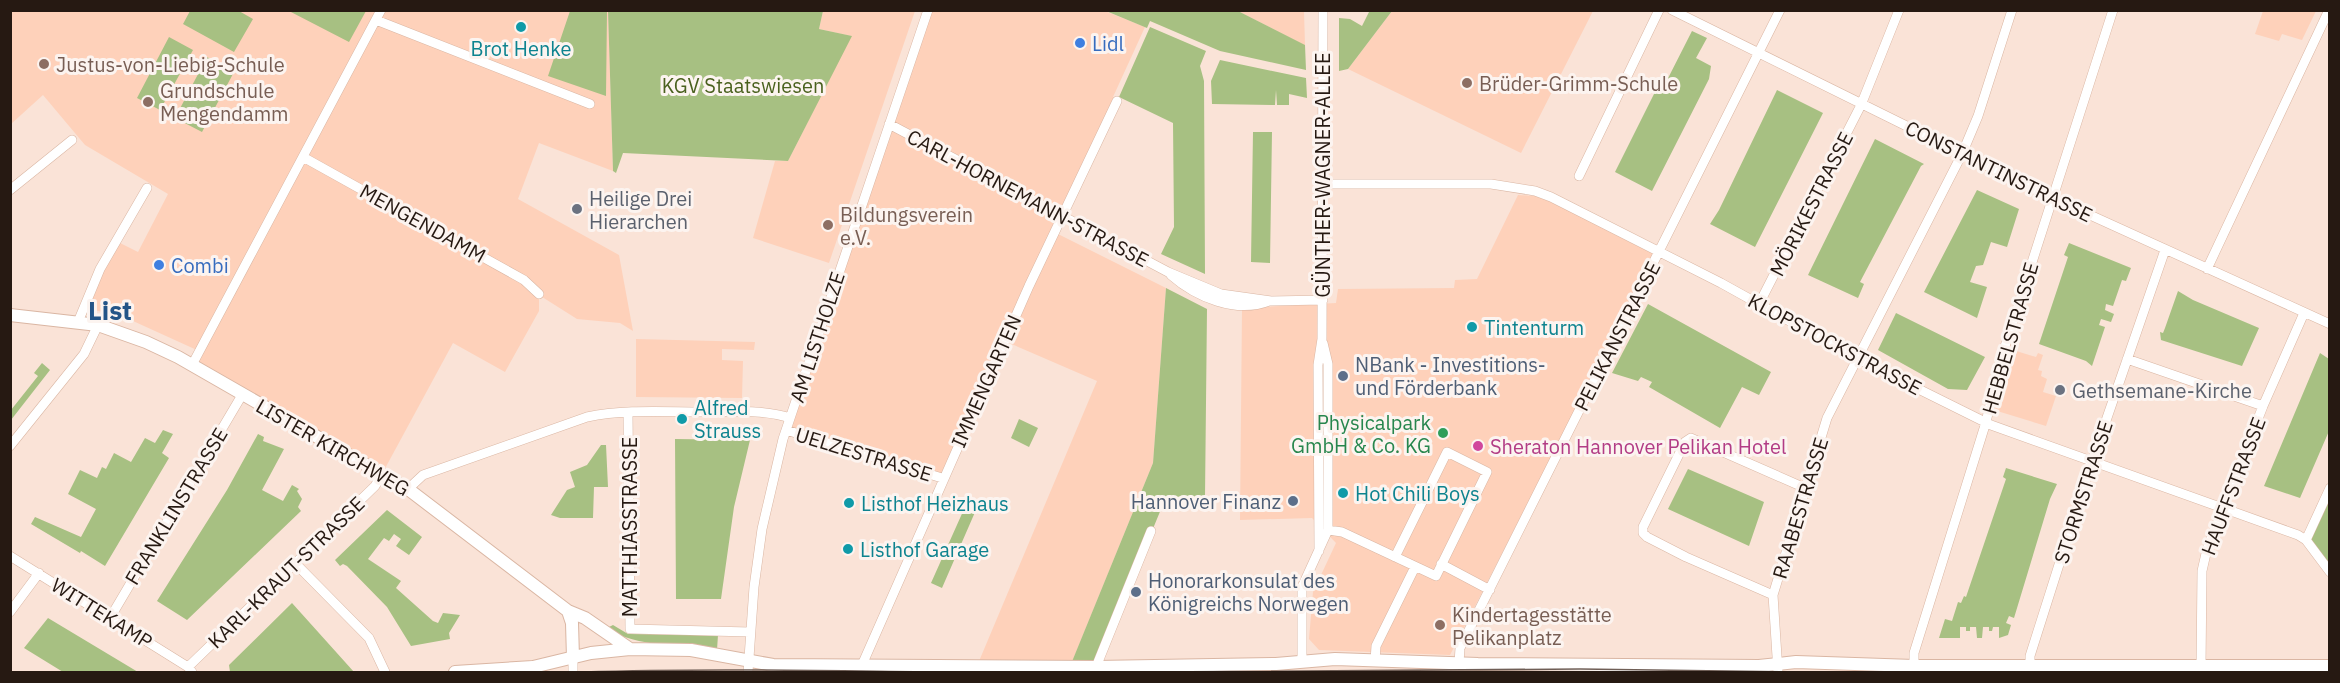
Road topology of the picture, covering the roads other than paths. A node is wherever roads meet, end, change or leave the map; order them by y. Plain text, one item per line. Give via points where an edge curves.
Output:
1 (381, 10) edge
2 (928, 10) edge
3 (1323, 10) edge
4 (1659, 10) edge
5 (1672, 10) edge
6 (1780, 10) edge
7 (1899, 10) edge
8 (2012, 10) edge
9 (2113, 10) edge
10 (2329, 10) edge
11 (376, 20) junction
12 (1759, 54) junction
13 (1117, 101) dead end
14 (590, 104) dead end
15 (1862, 105) junction
16 (889, 124) junction
17 (72, 140) dead end
18 (1962, 154) junction
19 (303, 157) junction
20 (1579, 176) dead end
21 (1322, 184) junction
22 (147, 188) dead end
23 (10, 190) edge
24 (2053, 198) junction
25 (1061, 216) junction
26 (2164, 250) junction
27 (1659, 252) junction
28 (2207, 269) junction
29 (539, 294) dead end
30 (1323, 300) junction
31 (1759, 304) junction
32 (2304, 313) junction
33 (10, 315) edge
34 (78, 322) junction
35 (2330, 324) edge
36 (98, 325) junction
37 (1323, 339) junction
38 (1858, 359) junction
39 (2127, 359) junction
40 (192, 365) junction
41 (242, 395) junction
42 (2263, 406) junction
43 (628, 412) junction
44 (790, 418) junction
45 (1986, 422) junction
46 (786, 430) junction
47 (10, 446) edge
48 (2092, 462) junction
49 (382, 474) junction
50 (942, 478) junction
51 (1805, 488) junction
52 (2330, 488) edge
53 (408, 489) junction
54 (2222, 507) junction
55 (1328, 530) junction
56 (1151, 531) dead end
57 (2306, 540) junction
58 (1318, 551) junction
59 (10, 556) edge
60 (1395, 557) junction
61 (295, 563) junction
62 (1441, 564) junction
63 (1415, 567) junction
64 (2330, 572) edge
65 (39, 573) junction
66 (1490, 590) junction
67 (1773, 595) junction
68 (568, 611) junction
69 (10, 612) edge
70 (110, 618) junction
71 (750, 632) junction
72 (630, 648) junction
73 (573, 658) junction
74 (1375, 661) junction
75 (862, 665) junction
76 (1914, 666) junction
77 (2030, 666) junction
78 (2330, 666) edge
79 (748, 667) edge
80 (1096, 667) junction
81 (1302, 667) edge
82 (2201, 667) junction
83 (1458, 668) edge
84 (1778, 668) edge
85 (190, 670) edge
86 (385, 672) edge
87 (455, 672) edge
88 (573, 672) edge

1 - 11 street
2 - 16 street, AM LISTHOLZE
3 - 21 street, GÜNTHER-WAGNER-ALLEE
4 - 20 street
5 - 12 street, CONSTANTINSTRASSE
6 - 12 street, PELIKANSTRASSE
7 - 15 street, MÖRIKESTRASSE
8 - 18 street, RAABESTRASSE
9 - 24 street, HEBBELSTRASSE
10 - 28 street
11 - 14 street
11 - 19 street
12 - 15 street, CONSTANTINSTRASSE
12 - 27 street, PELIKANSTRASSE
13 - 25 street, IMMENGARTEN
15 - 18 street, CONSTANTINSTRASSE
15 - 31 street, MÖRIKESTRASSE
16 - 25 street, CARL-HORNEMANN-STRASSE
16 - 44 street, AM LISTHOLZE
17 - 23 street
18 - 24 street, CONSTANTINSTRASSE
18 - 38 street, RAABESTRASSE
19 - 29 street, MENGENDAMM via 524,280
19 - 40 street
21 - 27 street, KLOPSTOCKSTRASSE via 1511,186 1551,197
21 - 30 street, GÜNTHER-WAGNER-ALLEE
22 - 34 street via 100,269
24 - 26 street, CONSTANTINSTRASSE
24 - 45 street, HEBBELSTRASSE via 2000,362
25 - 30 street, CARL-HORNEMANN-STRASSE via 1168,272 1182,285 1220,302 1241,306
25 - 50 street, IMMENGARTEN
26 - 28 street, CONSTANTINSTRASSE
26 - 39 street, STORMSTRASSE
27 - 31 street, KLOPSTOCKSTRASSE
27 - 66 street, PELIKANSTRASSE
28 - 32 street, CONSTANTINSTRASSE
30 - 37 street, GÜNTHER-WAGNER-ALLEE
31 - 38 street, KLOPSTOCKSTRASSE
32 - 35 street, CONSTANTINSTRASSE
32 - 42 street, HAUFFSTRASSE
33 - 34 main road, LISTER KIRCHWEG
34 - 36 main road, LISTER KIRCHWEG
36 - 40 main road, LISTER KIRCHWEG via 146,342
36 - 47 street via 84,354
37 - 55 street, GÜNTHER-WAGNER-ALLEE via 1328,364
37 - 58 street, GÜNTHER-WAGNER-ALLEE via 1318,365
38 - 45 street, KLOPSTOCKSTRASSE
38 - 51 street, RAABESTRASSE via 1827,418
39 - 42 street
39 - 48 street, STORMSTRASSE
40 - 41 main road, LISTER KIRCHWEG
41 - 49 main road, LISTER KIRCHWEG
41 - 70 street, FRANKLINSTRASSE
42 - 54 street, HAUFFSTRASSE
43 - 44 street via 750,412
43 - 53 street via 587,417 423,475
43 - 71 street, MATTHIASSTRASSE via 630,629
44 - 46 street, AM LISTHOLZE
45 - 48 street, KLOPSTOCKSTRASSE
45 - 76 street, HEBBELSTRASSE via 1914,653
46 - 50 street, UELZESTRASSE
46 - 71 street, AM LISTHOLZE via 762,529
48 - 54 street, KLOPSTOCKSTRASSE
48 - 77 street, STORMSTRASSE
49 - 53 main road, LISTER KIRCHWEG
49 - 61 street, KARL-KRAUT-STRASSE via 375,486
50 - 75 street, IMMENGARTEN
51 - 67 street, RAABESTRASSE
51 - 67 street via 1691,438 1685,442 1643,527 1643,533 1657,542
52 - 57 street
53 - 68 main road, LISTER KIRCHWEG
54 - 57 street, KLOPSTOCKSTRASSE
54 - 82 street, HAUFFSTRASSE via 2202,571
55 - 58 street, GÜNTHER-WAGNER-ALLEE
55 - 60 street via 1342,532
56 - 80 street
57 - 64 street
58 - 81 street, GÜNTHER-WAGNER-ALLEE via 1302,587
59 - 65 street, WITTEKAMP
60 - 62 street via 1447,452 1487,472
60 - 63 street
61 - 85 street, KARL-KRAUT-STRASSE
61 - 86 street via 369,638
62 - 63 street via 1436,576
62 - 66 street
63 - 74 street via 1376,646
65 - 69 street
65 - 70 street, WITTEKAMP
66 - 83 street, PELIKANSTRASSE via 1460,648
67 - 84 street, RAABESTRASSE
68 - 72 main road, LISTER KIRCHWEG
68 - 73 main road
70 - 85 street, WITTEKAMP
71 - 79 street, AM LISTHOLZE
72 - 73 main road
72 - 79 main road via 691,650
73 - 87 main road via 533,667
73 - 88 street
74 - 81 main road via 1327,659
74 - 83 main road
75 - 79 main road
75 - 80 main road
76 - 77 main road
76 - 84 main road via 1796,662
77 - 82 main road
78 - 82 main road
80 - 81 main road
83 - 84 main road

